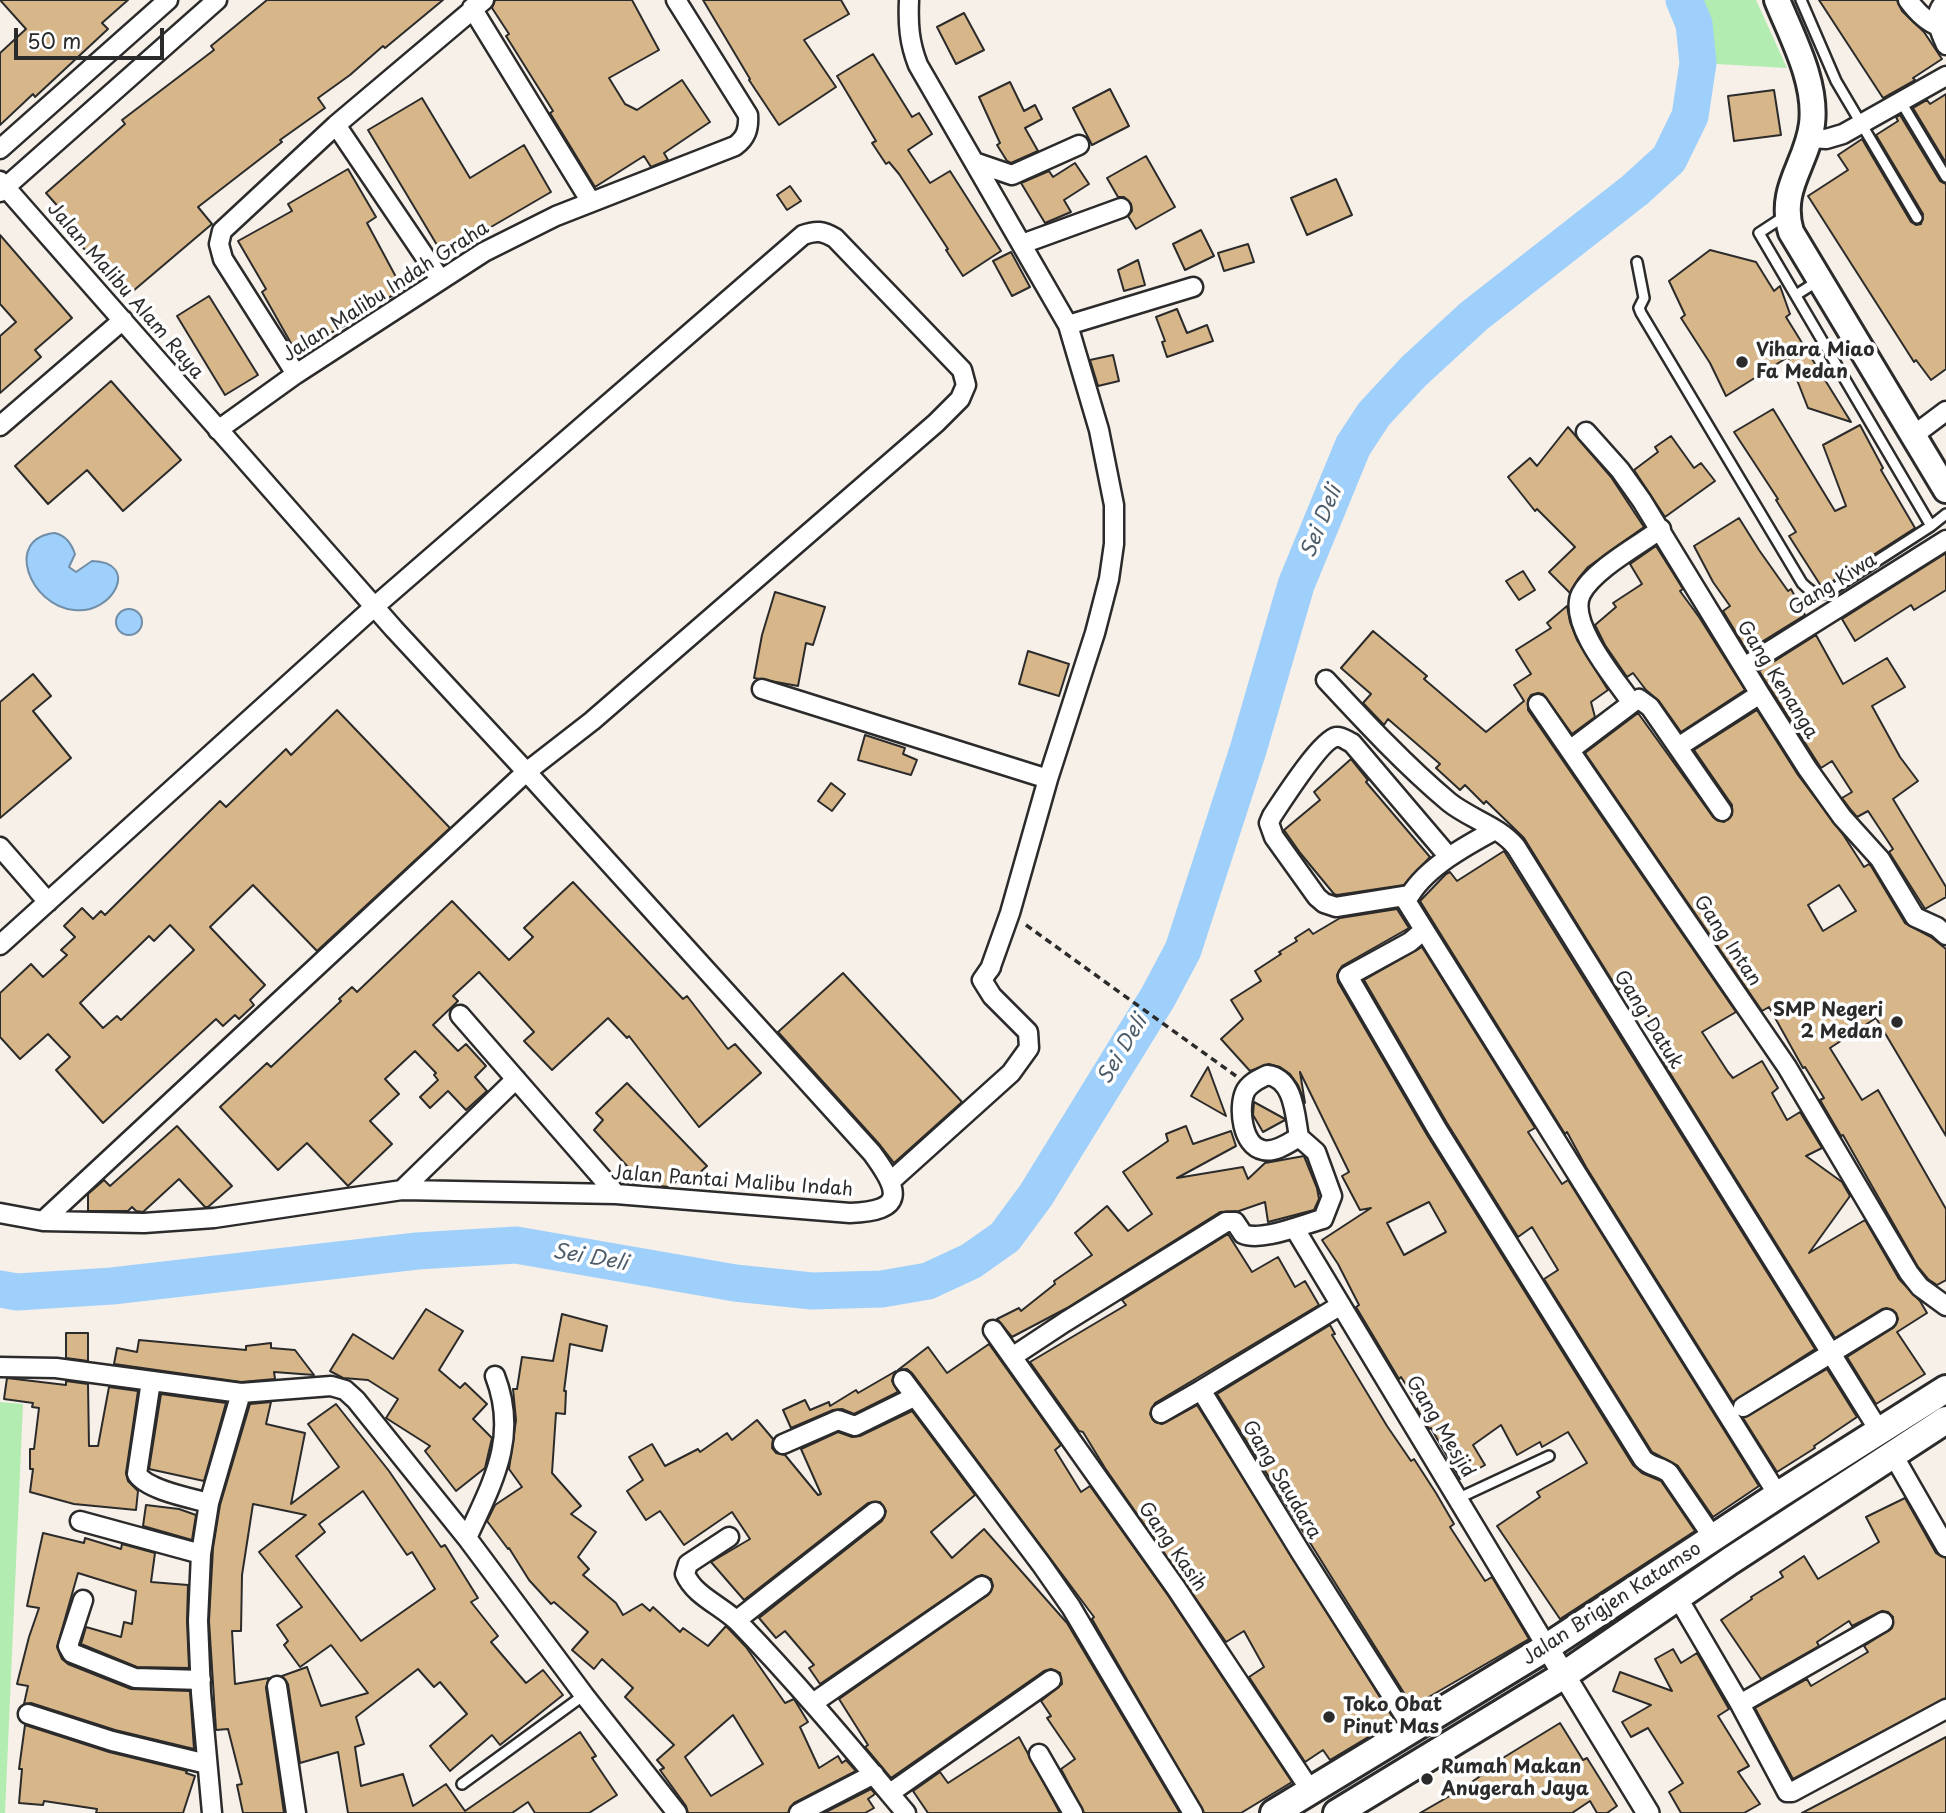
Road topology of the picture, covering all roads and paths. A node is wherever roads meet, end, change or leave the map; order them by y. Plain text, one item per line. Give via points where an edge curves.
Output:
1 (168, 0) edge
2 (217, 0) edge
3 (676, 0) edge
4 (909, 0) edge
5 (1777, 0) edge
6 (1801, 0) edge
7 (1908, 0) edge
8 (1946, 1) edge
9 (478, 4) edge
10 (1938, 26) junction
11 (1946, 45) edge
12 (1946, 76) edge
13 (1901, 102) junction
14 (336, 125) junction
15 (1861, 125) junction
16 (1810, 138) junction
17 (1079, 145) dead end
18 (0, 149) edge
19 (974, 162) junction
20 (1946, 177) edge
21 (2, 186) edge
22 (591, 202) junction
23 (1121, 208) dead end
24 (1786, 215) junction
25 (1917, 218) dead end
26 (1022, 244) junction
27 (1637, 262) dead end
28 (440, 279) junction
29 (1819, 280) junction
30 (1192, 287) dead end
31 (1796, 295) junction
32 (123, 320) junction
33 (1068, 325) junction
34 (296, 374) junction
35 (1946, 411) edge
36 (0, 426) edge
37 (218, 430) junction
38 (1586, 432) dead end
39 (1914, 435) junction
40 (1946, 490) edge
41 (1946, 514) edge
42 (1931, 526) junction
43 (1661, 529) junction
44 (1946, 540) edge
45 (374, 607) junction
46 (1744, 667) junction
47 (1326, 680) dead end
48 (762, 689) dead end
49 (1760, 694) junction
50 (1632, 703) junction
51 (1538, 704) dead end
52 (1678, 747) junction
53 (1570, 750) junction
54 (525, 772) junction
55 (1048, 779) junction
56 (1722, 811) dead end
57 (1496, 830) junction
58 (0, 847) edge
59 (1449, 858) junction
60 (1404, 896) junction
61 (48, 902) junction
62 (1010, 913) junction
63 (1424, 930) junction
64 (1946, 935) edge
65 (0, 945) edge
66 (460, 1015) dead end
67 (516, 1079) junction
68 (1249, 1086) junction
69 (1299, 1137) junction
70 (891, 1181) junction
71 (402, 1190) junction
72 (616, 1194) junction
73 (0, 1213) edge
74 (43, 1221) junction
75 (1295, 1228) junction
76 (1341, 1305) junction
77 (1946, 1306) edge
78 (1887, 1319) dead end
79 (993, 1330) dead end
80 (1832, 1352) junction
81 (1012, 1357) junction
82 (0, 1367) edge
83 (495, 1376) dead end
84 (903, 1380) dead end
85 (151, 1381) junction
86 (1201, 1390) junction
87 (1946, 1390) edge
88 (241, 1393) junction
89 (914, 1397) junction
90 (1743, 1407) dead end
91 (1161, 1413) dead end
92 (1946, 1420) edge
93 (1886, 1442) junction
94 (783, 1444) dead end
95 (1549, 1456) dead end
96 (1778, 1495) junction
97 (1459, 1498) junction
98 (209, 1503) junction
99 (875, 1512) dead end
100 (80, 1521) dead end
101 (729, 1537) dead end
102 (467, 1538) junction
103 (1714, 1539) junction
104 (1946, 1547) edge
105 (201, 1554) junction
106 (982, 1586) dead end
107 (1678, 1598) junction
108 (83, 1600) dead end
109 (737, 1620) junction
110 (1883, 1622) dead end
111 (1548, 1647) junction
112 (1563, 1675) junction
113 (201, 1680) junction
114 (1051, 1680) dead end
115 (277, 1686) dead end
116 (584, 1695) junction
117 (813, 1703) junction
118 (1740, 1704) junction
119 (1946, 1709) edge
120 (28, 1714) dead end
121 (1413, 1729) junction
122 (1039, 1754) dead end
123 (207, 1764) junction
124 (874, 1774) junction
125 (462, 1784) dead end
126 (1311, 1791) junction
127 (890, 1793) junction
128 (212, 1813) edge
129 (296, 1813) edge
130 (677, 1813) edge
131 (799, 1813) edge
132 (906, 1813) edge
133 (1073, 1813) edge
134 (1193, 1813) edge
135 (1274, 1813) edge
136 (1337, 1813) edge
137 (1648, 1813) edge

1 - 18 street
2 - 21 street
3 - 22 street, Jalan Malibu Indah Graha via 742,103 748,115 746,135 735,146
4 - 19 street via 910,46
5 - 16 main road via 1804,68 1813,120
6 - 15 lane
7 - 10 street
8 - 10 street via 1937,12
9 - 14 street
9 - 22 street
10 - 11 street
12 - 13 street
13 - 15 street
13 - 20 lane
14 - 28 street
14 - 34 street via 225,226 219,244 223,259
15 - 16 street via 1826,139
15 - 25 lane
16 - 24 main road via 1788,193
17 - 19 street via 1012,175
19 - 26 street
21 - 32 street, Jalan Malibu Alam Raya
22 - 28 street, Jalan Malibu Indah Graha via 520,233
23 - 26 street
24 - 29 main road
24 - 31 lane via 1759,233
26 - 33 street
27 - 42 lane via 1644,298 1641,313 1802,583 1819,594 1827,593
28 - 34 street, Jalan Malibu Indah Graha
29 - 31 lane
29 - 39 main road
30 - 33 street
31 - 42 lane
32 - 36 street
32 - 37 street, Jalan Malibu Alam Raya
33 - 55 street via 1099,430 1114,505 1114,544 1095,633
34 - 37 street, Jalan Malibu Indah Graha
35 - 39 street
37 - 45 street, Jalan Malibu Alam Raya
38 - 43 street, Gang Kenanga via 1620,470
39 - 40 main road
41 - 42 lane
43 - 46 street, Gang Kenanga
43 - 50 street via 1600,573 1579,601 1588,638
44 - 46 street, Gang Kiwa
45 - 54 street, Jalan Malibu Alam Raya
45 - 54 street via 814,231 835,238 961,370 967,384 960,399 936,423 592,721
45 - 61 street
46 - 49 street, Gang Kenanga
47 - 57 street, Gang Datuk via 1450,803
48 - 55 street
49 - 52 street
49 - 64 street, Gang Kenanga via 1842,817 1880,859 1909,911
50 - 52 street via 1645,702
50 - 53 street
51 - 53 street, Gang Intan
52 - 56 street
53 - 77 street, Gang Intan via 1787,1068 1909,1273
54 - 70 street via 872,1153
54 - 74 street
55 - 62 street
57 - 59 street
57 - 80 street, Gang Datuk via 1516,847
58 - 61 street
59 - 60 street
59 - 60 street via 1352,743 1341,737 1321,748 1272,816 1269,823 1274,837 1324,903 1336,907
60 - 63 street
61 - 65 street
62 - 68 path
62 - 70 street via 982,980 1027,1032 1029,1048 1011,1073
63 - 96 street
63 - 103 street via 1348,976 1437,1129 1643,1459 1669,1473
66 - 67 street
67 - 71 street
67 - 72 street
68 - 69 street via 1266,1076 1280,1079 1294,1107
68 - 69 street via 1242,1118 1253,1145 1269,1150
69 - 75 street via 1316,1152 1332,1196 1323,1219
70 - 72 street, Jalan Pantai Malibu Indah via 892,1201 869,1213
71 - 72 street, Jalan Pantai Malibu Indah
71 - 74 street, Jalan Pantai Malibu Indah via 214,1218 144,1223
73 - 74 street, Jalan Pantai Malibu Indah
75 - 76 street, Gang Mesjid
75 - 81 street via 1248,1237 1234,1222 1226,1222
76 - 86 street
76 - 97 street, Gang Mesjid
78 - 80 street
79 - 81 street, Gang Kasih
80 - 90 street
80 - 93 street, Gang Datuk
81 - 126 street, Gang Kasih via 1168,1576
82 - 85 street via 56,1368
83 - 102 street via 505,1407 503,1444 498,1471
84 - 89 street
85 - 88 street
85 - 98 street via 137,1474 145,1483
86 - 91 street
86 - 121 street, Gang Saudara
87 - 93 main road, Jalan Brigjen Katamso
88 - 98 street
88 - 102 street via 331,1386 345,1390
89 - 94 street via 855,1426 838,1420
89 - 134 street via 1071,1607
92 - 93 main road, Jalan Brigjen Katamso
93 - 96 main road, Jalan Brigjen Katamso
93 - 104 street, Gang Datuk
93 - 107 main road, Jalan Brigjen Katamso
95 - 97 lane
96 - 103 main road, Jalan Brigjen Katamso
97 - 111 street, Gang Mesjid
98 - 105 street
99 - 109 street
100 - 105 street
101 - 109 street via 685,1570 690,1584
102 - 116 street
103 - 111 main road, Jalan Brigjen Katamso
105 - 113 street
106 - 117 street
107 - 112 main road, Jalan Brigjen Katamso
107 - 118 street
108 - 113 street via 68,1646 72,1653 135,1678
109 - 117 street
110 - 118 street
111 - 112 street
111 - 121 main road, Jalan Brigjen Katamso
112 - 136 main road, Jalan Brigjen Katamso
112 - 137 street
113 - 123 street
114 - 127 street
115 - 129 street
116 - 125 lane
116 - 130 street
117 - 124 street
118 - 119 street via 1785,1789 1793,1792
120 - 123 street
121 - 126 main road, Jalan Brigjen Katamso
122 - 133 street
123 - 128 street
124 - 127 street
124 - 131 street
126 - 135 main road, Jalan Brigjen Katamso
127 - 132 street

